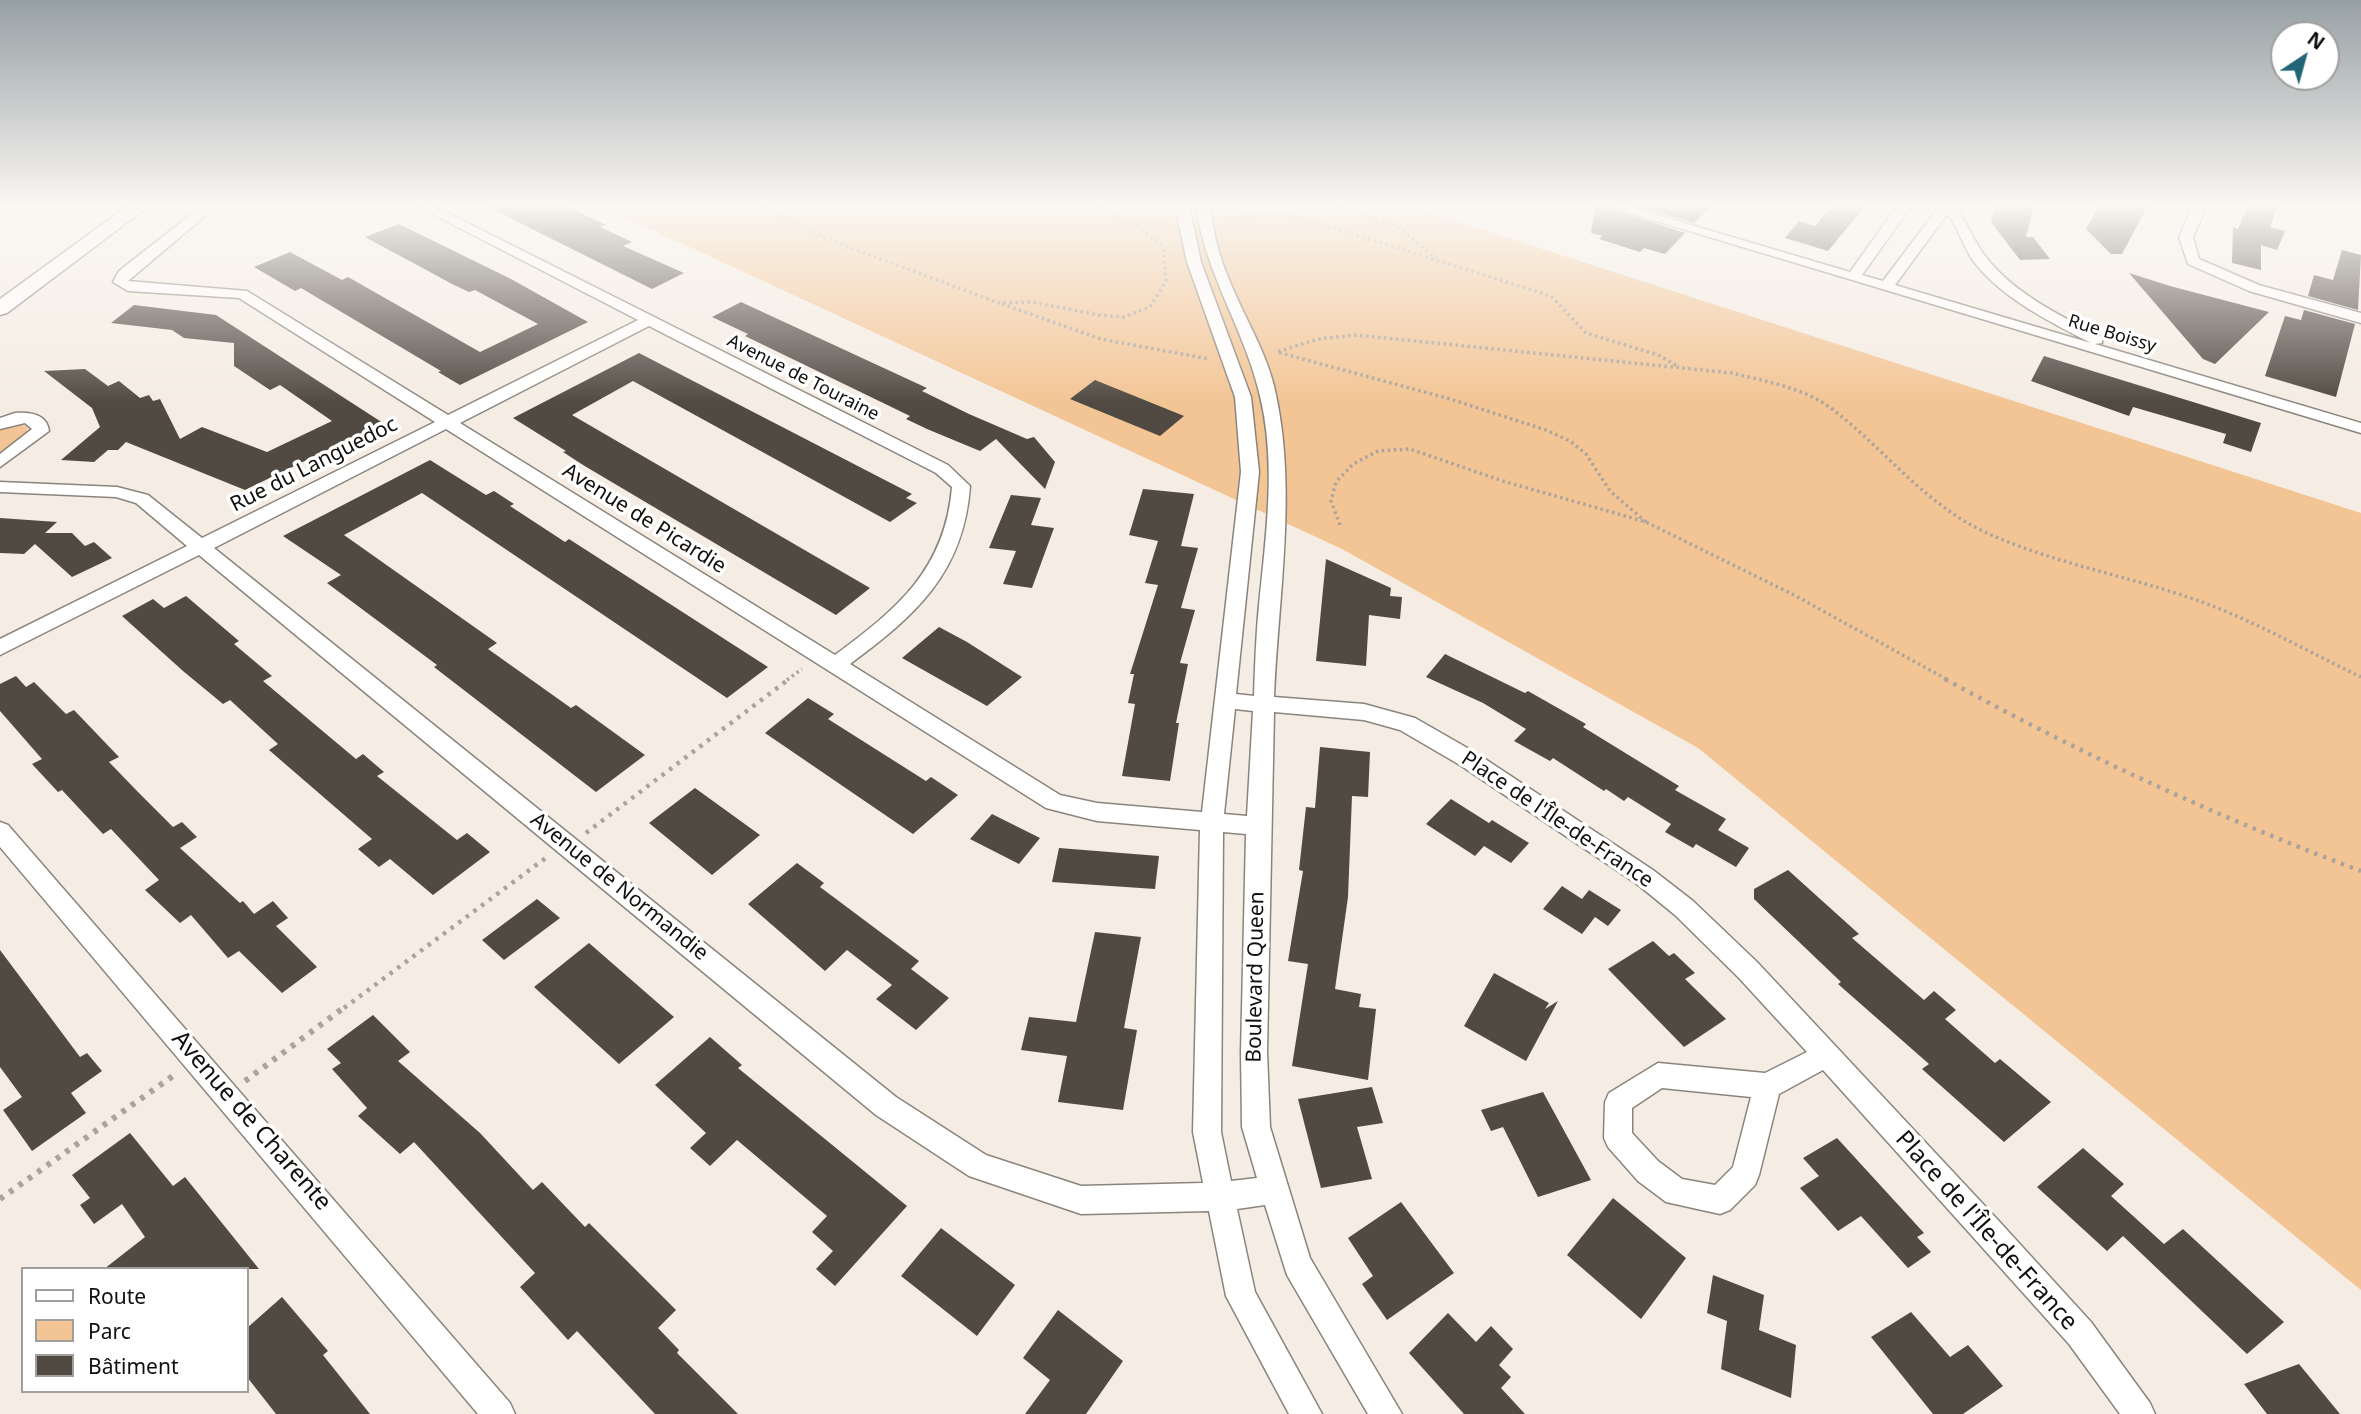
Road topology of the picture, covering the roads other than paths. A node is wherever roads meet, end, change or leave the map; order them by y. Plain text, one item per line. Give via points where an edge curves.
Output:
1 (52, 271) edge
2 (128, 271) edge
3 (551, 271) edge
4 (1197, 271) edge
5 (1218, 271) edge
6 (1833, 271) edge
7 (1857, 271) edge
8 (1898, 271) edge
9 (1992, 271) edge
10 (2211, 271) edge
11 (1853, 277) junction
12 (1886, 287) junction
13 (0, 309) edge
14 (2361, 318) edge
15 (648, 321) junction
16 (2144, 363) junction
17 (447, 422) junction
18 (0, 424) edge
19 (2361, 428) edge
20 (0, 462) edge
21 (0, 487) edge
22 (1247, 509) junction
23 (1277, 510) junction
24 (201, 548) junction
25 (0, 648) edge
26 (827, 660) junction
27 (1227, 701) junction
28 (1263, 703) junction
29 (1212, 823) junction
30 (1258, 826) junction
31 (0, 831) edge
32 (1825, 1056) junction
33 (1767, 1086) junction
34 (1275, 1189) junction
35 (1220, 1197) junction
36 (499, 1414) edge
37 (1306, 1414) edge
38 (1386, 1414) edge
39 (2139, 1414) edge

1 - 13 street
2 - 17 street, Avenue de Picardie via 120,282 128,287 242,294
3 - 15 street, Avenue de Touraine
4 - 22 street via 1243,397 1250,472
5 - 23 street, Boulevard Queen via 1268,393 1276,447
6 - 11 street, Rue Boissy
7 - 11 street
8 - 12 street
9 - 16 street via 2043,310
10 - 14 street via 2260,291
11 - 12 street, Rue Boissy
12 - 16 street, Rue Boissy
15 - 17 street, Rue du Languedoc
15 - 26 street, Avenue de Touraine via 942,469 961,486 946,545 919,595 906,611
16 - 19 street, Rue Boissy
17 - 24 street, Rue du Languedoc
17 - 26 street, Avenue de Picardie
18 - 20 street via 32,418 41,431
21 - 24 street, Avenue de Normandie via 130,494
22 - 23 street
22 - 27 street
23 - 28 street, Boulevard Queen
24 - 25 street, Rue du Languedoc
24 - 35 street, Avenue de Normandie via 886,1106 979,1166 1081,1200
26 - 29 street, Avenue de Picardie via 1054,802 1097,812
27 - 28 street, Place de l'Île-de-France
27 - 29 street
28 - 30 street, Boulevard Queen
28 - 32 street, Place de l'Île-de-France via 1390,718 1468,759 1684,908 1748,970
29 - 30 street, Avenue de Picardie
29 - 35 street via 1207,1132
30 - 34 street, Boulevard Queen via 1256,1127
31 - 36 street, Avenue de Charente
32 - 33 street
32 - 39 street, Place de l'Île-de-France via 2080,1333
33 - 33 street via 1658,1075 1619,1102 1618,1138 1648,1171 1676,1192 1720,1200 1745,1175
34 - 35 street, Avenue de Normandie
34 - 38 street, Boulevard Queen via 1297,1265
35 - 37 street via 1241,1296

